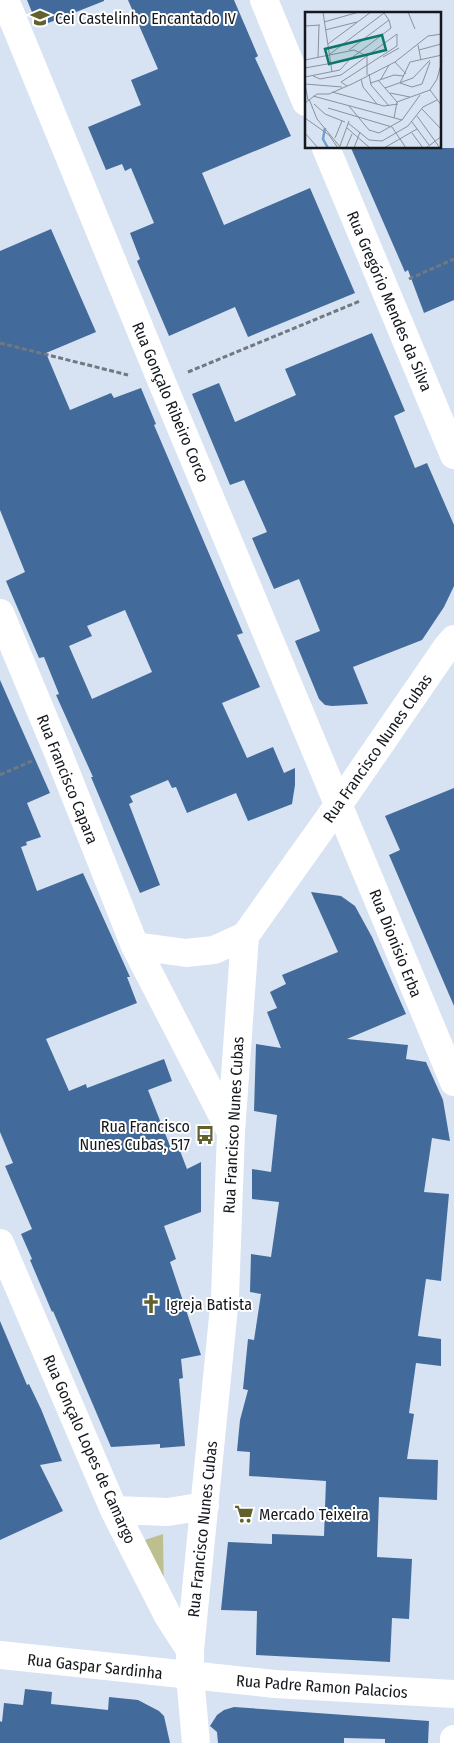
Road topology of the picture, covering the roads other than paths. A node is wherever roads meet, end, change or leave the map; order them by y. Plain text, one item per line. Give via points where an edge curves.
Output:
1 (5, 0) edge
2 (264, 0) edge
3 (305, 100) edge
4 (326, 149) edge
5 (454, 455) edge
6 (0, 613) edge
7 (454, 639) edge
8 (339, 804) junction
9 (244, 936) junction
10 (135, 946) junction
11 (454, 1082) edge
12 (231, 1132) junction
13 (0, 1243) edge
14 (205, 1506) junction
15 (114, 1510) junction
16 (0, 1655) edge
17 (190, 1663) junction
18 (454, 1694) edge
19 (196, 1743) edge

1 - 8 street, Rua Gonçalo Ribeiro Corco
2 - 3 street
4 - 5 street, Rua Gregório Mendes da Silva
6 - 10 street, Rua Francisco Capara
7 - 8 street, Rua Francisco Nunes Cubas
8 - 9 street, Rua Francisco Nunes Cubas
8 - 11 street, Rua Dionisio Erba
9 - 10 street via 214,950 186,954
9 - 12 street, Rua Francisco Nunes Cubas
10 - 12 street, Rua Francisco Capara
12 - 14 street, Rua Francisco Nunes Cubas via 225,1297
13 - 15 street, Rua Gonçalo Lopes de Camargo
14 - 15 street via 168,1512
14 - 17 street, Rua Francisco Nunes Cubas
15 - 17 street, Rua Gonçalo Lopes de Camargo
16 - 17 street, Rua Gaspar Sardinha
17 - 18 street, Rua Padre Ramon Palacios via 275,1684
17 - 19 street, Rua Francisco Nunes Cubas

